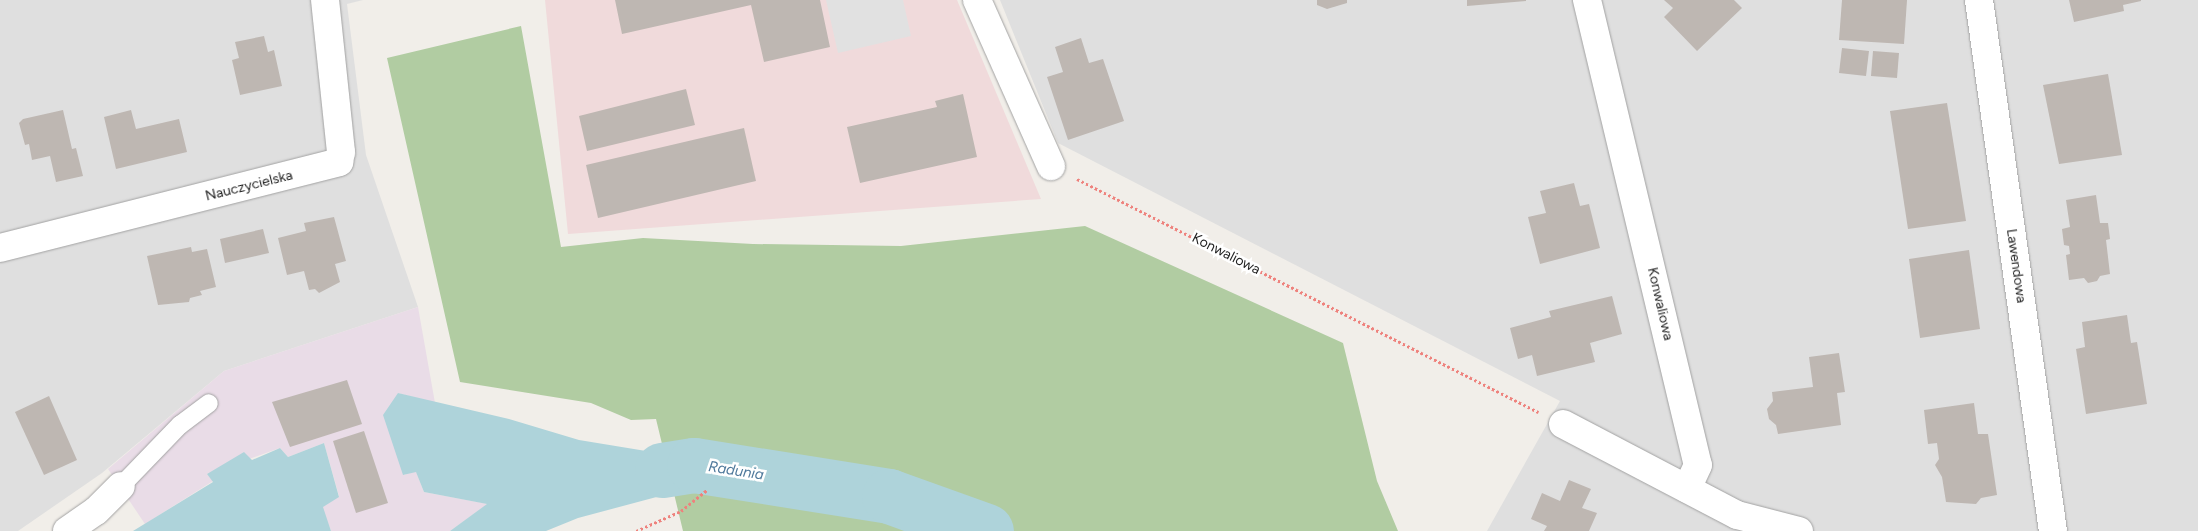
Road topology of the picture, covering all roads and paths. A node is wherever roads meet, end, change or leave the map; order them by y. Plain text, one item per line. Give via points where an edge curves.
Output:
1 (325, 0) edge
2 (977, 0) edge
3 (1587, 0) edge
4 (1979, 0) edge
5 (1051, 166) joint
6 (0, 248) edge
7 (208, 403) dead end
8 (1563, 424) joint
9 (121, 486) joint
10 (1687, 489) junction
11 (707, 490) dead end
12 (67, 531) edge
13 (636, 531) edge
14 (1799, 531) edge
15 (2053, 531) edge

1 - 6 street, Nauczycielska via 341,152 339,162
2 - 5 street
3 - 10 street, Konwaliowa via 1698,465
4 - 15 street, Lawendowa
5 - 8 path, Konwaliowa
7 - 9 lane via 180,426
8 - 10 street
9 - 12 street via 96,511
10 - 14 street via 1737,515
11 - 13 path via 681,512

